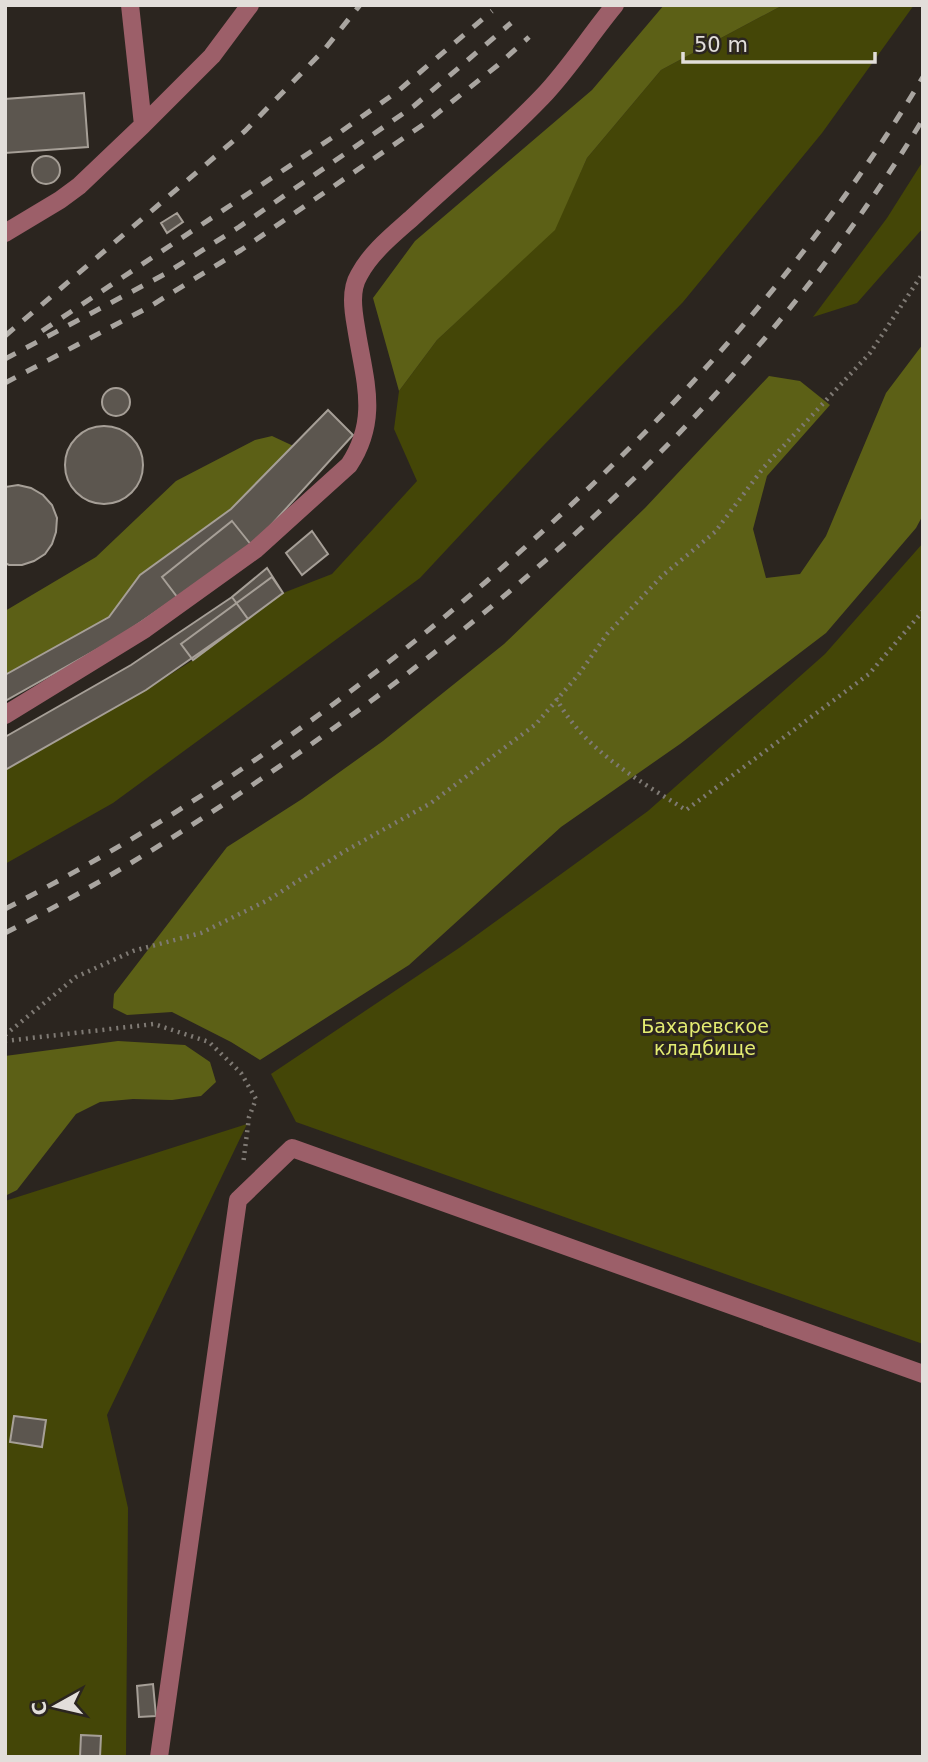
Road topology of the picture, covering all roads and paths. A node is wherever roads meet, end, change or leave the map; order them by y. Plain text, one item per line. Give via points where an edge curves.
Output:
1 (130, 5) edge
2 (250, 5) edge
3 (615, 5) edge
4 (143, 125) junction
5 (5, 233) edge
6 (923, 273) edge
7 (923, 611) edge
8 (556, 698) junction
9 (5, 715) edge
10 (5, 1035) edge
11 (5, 1041) edge
12 (238, 1200) junction
13 (923, 1374) edge
14 (159, 1757) edge

1 - 4 street
2 - 4 street via 212,56
3 - 9 street via 542,97 381,247 357,277 354,316 368,415 360,449 349,466 255,550 145,629
4 - 5 street via 79,186
6 - 8 path via 870,353 764,467 715,532 662,576
7 - 8 path via 869,674 686,810 615,765 569,721
8 - 10 path via 536,724 431,803 268,900 201,933 133,951 76,977
11 - 12 path via 153,1024 209,1042 241,1073 256,1099 249,1117
12 - 13 street via 292,1148
12 - 14 street

